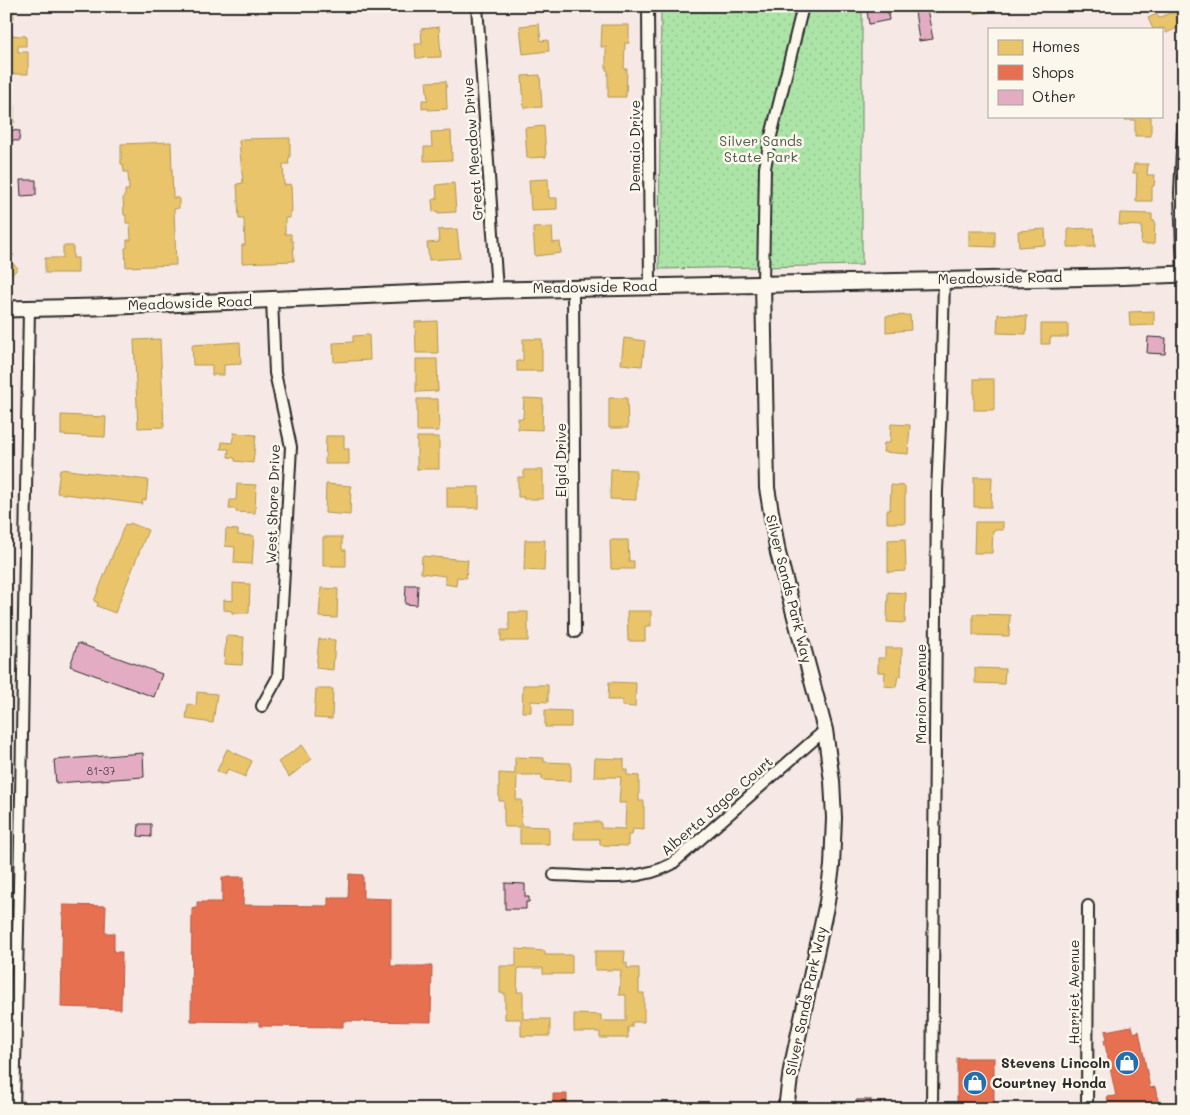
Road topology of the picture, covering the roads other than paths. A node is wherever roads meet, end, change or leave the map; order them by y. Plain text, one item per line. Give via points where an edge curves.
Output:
1 (477, 6) edge
2 (648, 6) edge
3 (803, 6) edge
4 (1184, 107) edge
5 (1183, 274) edge
6 (944, 279) junction
7 (763, 283) junction
8 (650, 286) junction
9 (573, 288) junction
10 (497, 290) junction
11 (272, 300) junction
12 (29, 308) junction
13 (6, 309) edge
14 (576, 632) dead end
15 (262, 706) dead end
16 (825, 730) junction
17 (554, 875) dead end
18 (1088, 906) dead end
19 (14, 1109) edge
20 (786, 1109) edge
21 (932, 1109) edge
22 (1086, 1109) edge

1 - 10 street, Great Meadow Drive
2 - 8 street, Demaio Drive
3 - 7 street, Silver Sands Park Way via 765,168
4 - 5 street via 1180,193
5 - 6 main road, Meadowside Road
6 - 7 main road, Meadowside Road
6 - 21 street, Marion Avenue via 937,491
7 - 8 main road, Meadowside Road
7 - 16 street, Silver Sands Park Way via 766,488 778,553
8 - 9 main road, Meadowside Road
9 - 10 main road, Meadowside Road
9 - 14 street, Elgid Drive
10 - 11 main road, Meadowside Road
11 - 12 main road, Meadowside Road
11 - 15 street, West Shore Drive via 275,373 290,447 278,677
12 - 13 main road, Meadowside Road
12 - 19 street
16 - 17 street, Alberta Jagoe Court via 663,869 631,876
16 - 20 street, Silver Sands Park Way via 834,818 832,866
18 - 22 street, Harriet Avenue

